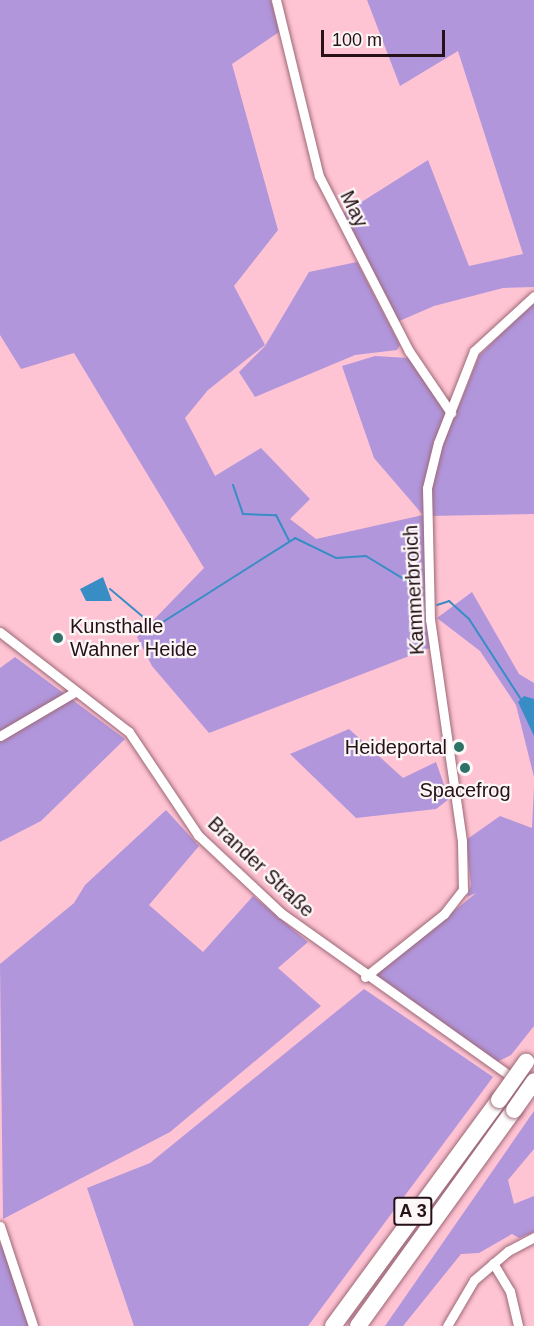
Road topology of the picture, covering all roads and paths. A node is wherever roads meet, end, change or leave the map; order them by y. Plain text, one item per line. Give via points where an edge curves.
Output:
1 (276, 0) edge
2 (534, 296) edge
3 (451, 413) junction
4 (0, 632) edge
5 (73, 693) junction
6 (0, 736) edge
7 (365, 977) junction
8 (530, 1056) edge
9 (534, 1081) edge
10 (534, 1094) edge
11 (0, 1226) edge
12 (534, 1238) edge
13 (493, 1263) junction
14 (33, 1326) edge
15 (333, 1326) edge
16 (358, 1326) edge
17 (447, 1326) edge
18 (518, 1326) edge

1 - 3 street, May via 319,176 409,351
2 - 3 street, Kammerbroich via 474,351
3 - 7 street, Kammerbroich via 427,488 430,620 462,841 463,890 444,914
4 - 5 street, Brander Straße
5 - 6 street
5 - 7 street, Brander Straße via 129,732 215,855
7 - 10 street, Brander Straße
8 - 15 highway, A 3, bridge
9 - 16 highway, A 3, bridge
11 - 14 street
12 - 13 street
13 - 17 street via 474,1280
13 - 18 street via 510,1291

